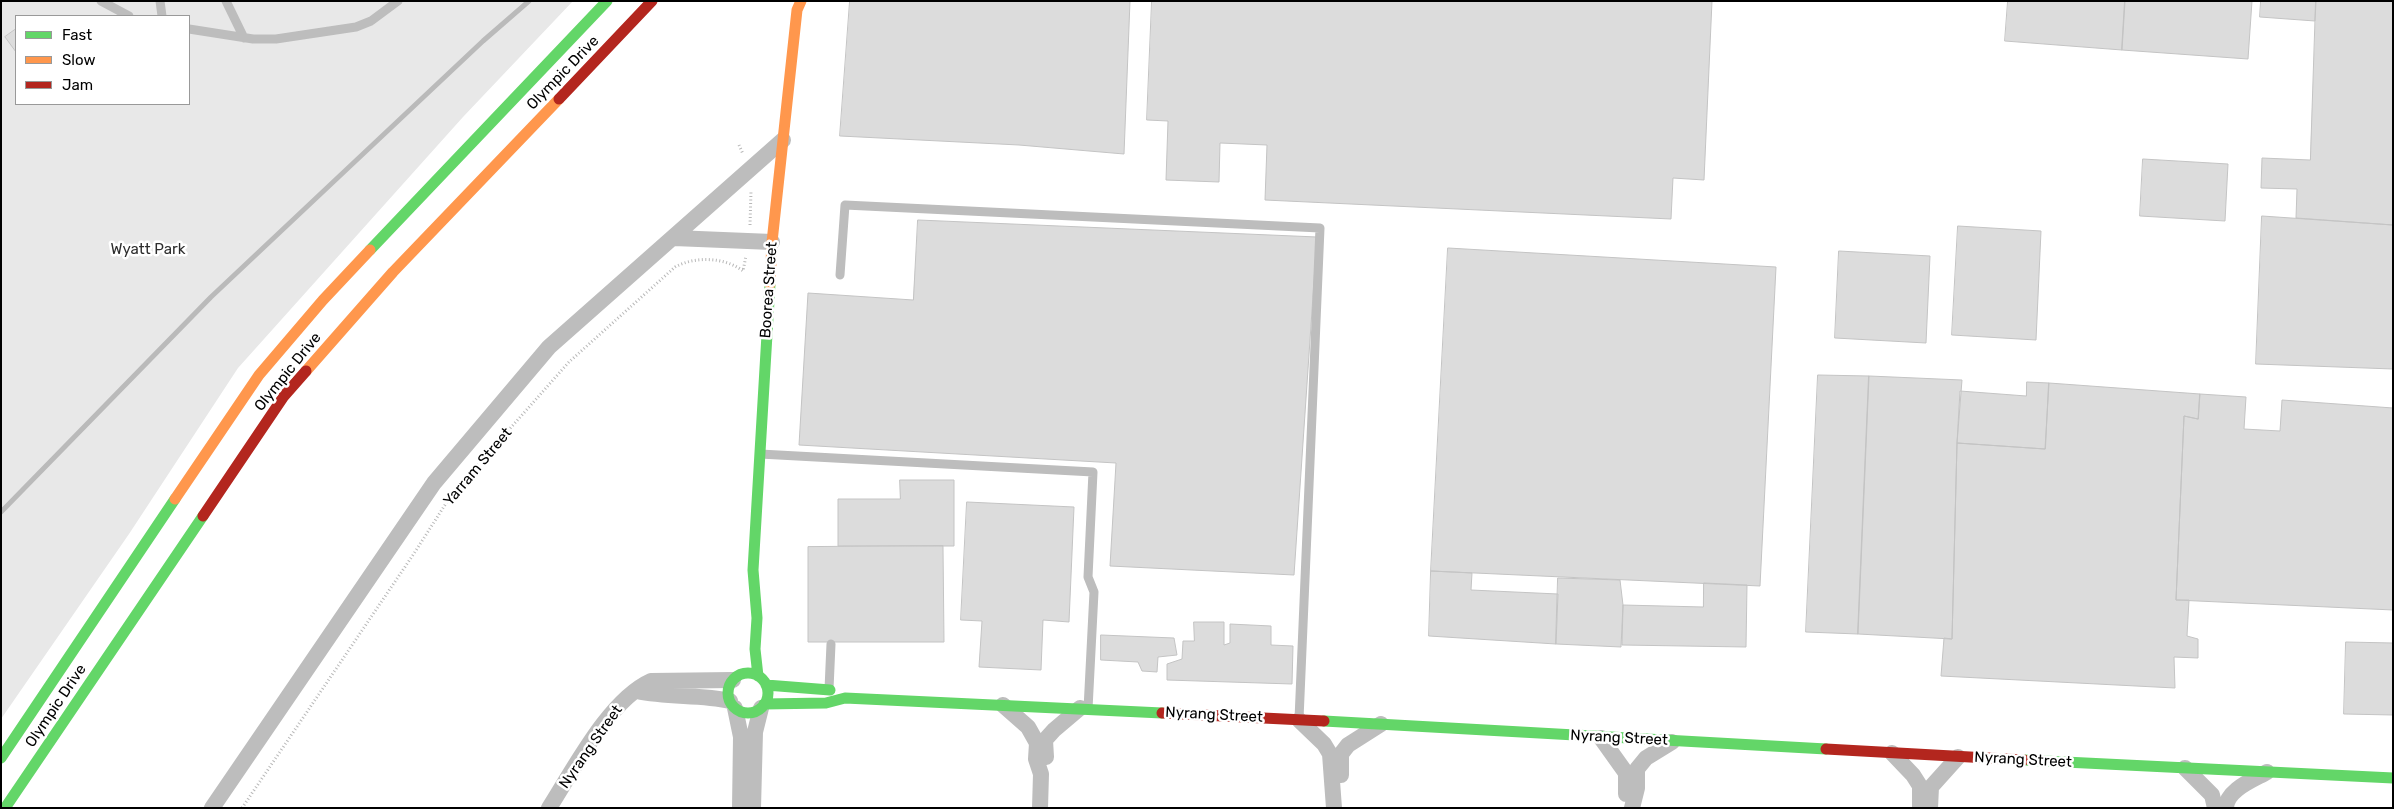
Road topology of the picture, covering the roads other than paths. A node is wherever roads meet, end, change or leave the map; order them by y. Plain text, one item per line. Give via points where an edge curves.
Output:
1 (101, 1) edge
2 (160, 1) edge
3 (226, 1) edge
4 (398, 1) edge
5 (607, 1) edge
6 (652, 1) edge
7 (798, 4) edge
8 (127, 15) edge
9 (162, 15) edge
10 (190, 29) edge
11 (244, 38) junction
12 (783, 140) junction
13 (674, 238) junction
14 (772, 242) junction
15 (840, 275) dead end
16 (759, 454) junction
17 (753, 570) junction
18 (743, 594) dead end
19 (831, 644) dead end
20 (737, 674) junction
21 (758, 676) junction
22 (766, 685) junction
23 (829, 690) junction
24 (637, 691) junction
25 (845, 698) junction
26 (732, 705) junction
27 (763, 706) junction
28 (1003, 706) junction
29 (1084, 708) junction
30 (1299, 720) junction
31 (1381, 724) junction
32 (1601, 738) junction
33 (1672, 742) junction
34 (1892, 753) junction
35 (1958, 757) junction
36 (1, 758) edge
37 (2185, 768) junction
38 (2266, 772) junction
39 (1041, 774) junction
40 (2393, 778) edge
41 (1334, 802) edge
42 (5, 808) edge
43 (212, 808) edge
44 (549, 808) edge
45 (740, 808) edge
46 (753, 808) edge
47 (1040, 808) edge
48 (1631, 808) edge
49 (1920, 808) edge
50 (1930, 808) edge
51 (2215, 808) edge
52 (2226, 808) edge

1 - 8 lane
2 - 9 lane
3 - 11 lane
4 - 11 lane via 356,27 276,39
5 - 36 main road, Olympic Drive via 323,300 259,375
6 - 42 main road, Olympic Drive via 393,272 284,396
7 - 12 main road, Boorea Street
10 - 11 lane
12 - 13 street, Yarram Street
12 - 14 main road, Boorea Street
13 - 14 street
13 - 43 street, Yarram Street via 549,347 434,483
14 - 16 main road, Boorea Street
15 - 30 lane via 845,205 1320,228
16 - 17 main road, Boorea Street
16 - 29 lane via 1093,472 1088,578 1094,592
17 - 18 main road, Boorea Street via 744,585
17 - 21 main road, Boorea Street via 758,618 755,649
19 - 23 lane
20 - 21 main road
20 - 24 street, Nyrang Street via 651,681
20 - 26 main road via 728,694
21 - 22 main road
22 - 23 main road, Nyrang Street
22 - 27 main road via 768,697
23 - 25 main road, Nyrang Street
24 - 26 street via 698,697
24 - 44 street, Nyrang Street via 613,710
25 - 27 main road, Nyrang Street via 826,703
25 - 28 main road, Nyrang Street
26 - 27 main road via 749,713
26 - 45 street via 741,737
27 - 46 street via 755,732
28 - 29 main road, Nyrang Street
28 - 39 street via 1028,726 1037,743 1036,759
29 - 30 main road, Nyrang Street
29 - 39 street via 1045,740 1046,758
30 - 31 main road, Nyrang Street
30 - 41 street via 1330,754
31 - 32 main road, Nyrang Street
31 - 41 street via 1348,745 1341,754 1342,769
32 - 33 main road, Nyrang Street
32 - 48 street via 1626,773 1625,791
33 - 34 main road, Nyrang Street
33 - 48 street via 1646,758 1637,769 1637,788
34 - 35 main road, Nyrang Street
34 - 49 street via 1920,786
35 - 37 main road, Nyrang Street
35 - 50 street via 1930,787
37 - 38 main road, Nyrang Street
37 - 51 street via 2212,795
38 - 40 main road, Nyrang Street
38 - 52 street via 2231,794 2226,800
39 - 47 street

